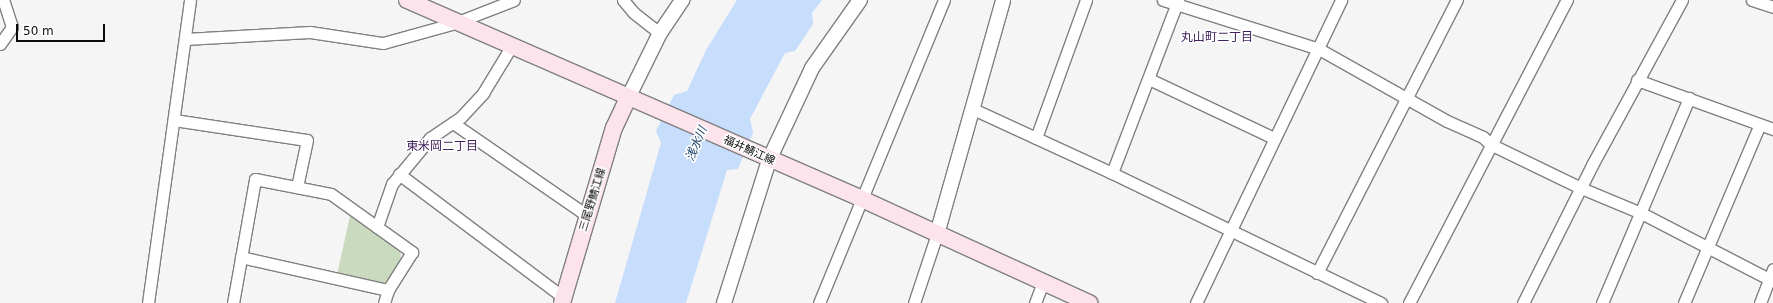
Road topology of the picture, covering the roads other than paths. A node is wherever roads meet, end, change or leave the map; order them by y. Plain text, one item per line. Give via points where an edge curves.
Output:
1 (3, 0) edge
2 (190, 0) edge
3 (407, 0) edge
4 (514, 0) edge
5 (623, 0) edge
6 (682, 0) edge
7 (860, 0) edge
8 (944, 0) edge
9 (1003, 0) edge
10 (1086, 0) edge
11 (1163, 0) edge
12 (1341, 0) edge
13 (1457, 0) edge
14 (1567, 0) edge
15 (1682, 0) edge
16 (1752, 0) edge
17 (1177, 2) edge
18 (1773, 8) edge
19 (455, 23) junction
20 (660, 34) junction
21 (185, 38) junction
22 (0, 44) edge
23 (512, 47) junction
24 (1319, 49) junction
25 (1148, 79) junction
26 (1637, 80) junction
27 (1406, 97) junction
28 (628, 98) junction
29 (1689, 98) junction
30 (973, 109) junction
31 (174, 120) junction
32 (453, 122) junction
33 (1760, 124) junction
34 (1773, 130) edge
35 (1036, 138) junction
36 (1274, 138) junction
37 (1490, 144) junction
38 (769, 160) junction
39 (1112, 173) junction
40 (400, 174) junction
41 (297, 187) junction
42 (1581, 188) junction
43 (862, 199) junction
44 (1641, 212) junction
45 (588, 216) junction
46 (378, 228) junction
47 (1231, 230) junction
48 (937, 234) junction
49 (1709, 246) junction
50 (241, 257) junction
51 (1317, 273) junction
52 (1772, 276) edge
53 (1043, 282) junction
54 (388, 290) junction
55 (563, 301) edge
56 (148, 303) edge
57 (233, 303) edge
58 (384, 303) edge
59 (724, 303) edge
60 (819, 303) edge
61 (914, 303) edge
62 (1035, 303) edge
63 (1089, 303) edge
64 (1196, 303) edge
65 (1381, 303) edge
66 (1409, 303) edge
67 (1523, 303) edge
68 (1602, 303) edge
69 (1684, 303) edge
70 (1760, 303) edge

1 - 22 street via 12,27
2 - 21 street
3 - 19 main road, 福井鯖江線
4 - 19 street
5 - 20 street via 634,13
6 - 20 street
7 - 38 street via 812,68
8 - 43 street
9 - 30 street
10 - 35 street
11 - 17 street
12 - 24 street
13 - 27 street
14 - 37 street
15 - 26 street
16 - 18 street
17 - 24 street
17 - 25 street
19 - 21 street via 383,42 310,32
19 - 23 main road, 福井鯖江線
20 - 28 street
21 - 31 street
23 - 28 main road, 福井鯖江線
23 - 32 street via 483,93
24 - 27 street
24 - 36 street
25 - 36 street
25 - 39 street
26 - 29 street
26 - 42 street
27 - 37 street via 1447,121 1482,137
27 - 51 street
28 - 38 main road, 福井鯖江線
28 - 45 main road, 三尾野鯖江線 via 614,128
29 - 33 street
29 - 44 street
30 - 35 street
30 - 48 street
31 - 41 street via 307,140
31 - 56 street
32 - 40 street via 430,138
32 - 45 street
33 - 34 street
33 - 49 street
35 - 39 street
36 - 47 street
37 - 42 street
37 - 66 street
38 - 43 main road, 福井鯖江線
38 - 59 street
39 - 47 street
40 - 46 street via 392,184
40 - 55 street
41 - 46 street via 331,194
41 - 50 street via 255,179
42 - 44 street
42 - 67 street
43 - 48 main road, 福井鯖江線
43 - 60 street
44 - 49 street
44 - 68 street
45 - 55 main road, 三尾野鯖江線
46 - 54 street via 412,252
47 - 51 street
47 - 64 street
48 - 53 main road, 福井鯖江線
48 - 61 street
49 - 52 street
49 - 69 street
50 - 54 street
50 - 57 street
51 - 65 street
52 - 70 street
53 - 62 street
53 - 63 main road, 福井鯖江線
54 - 58 street

